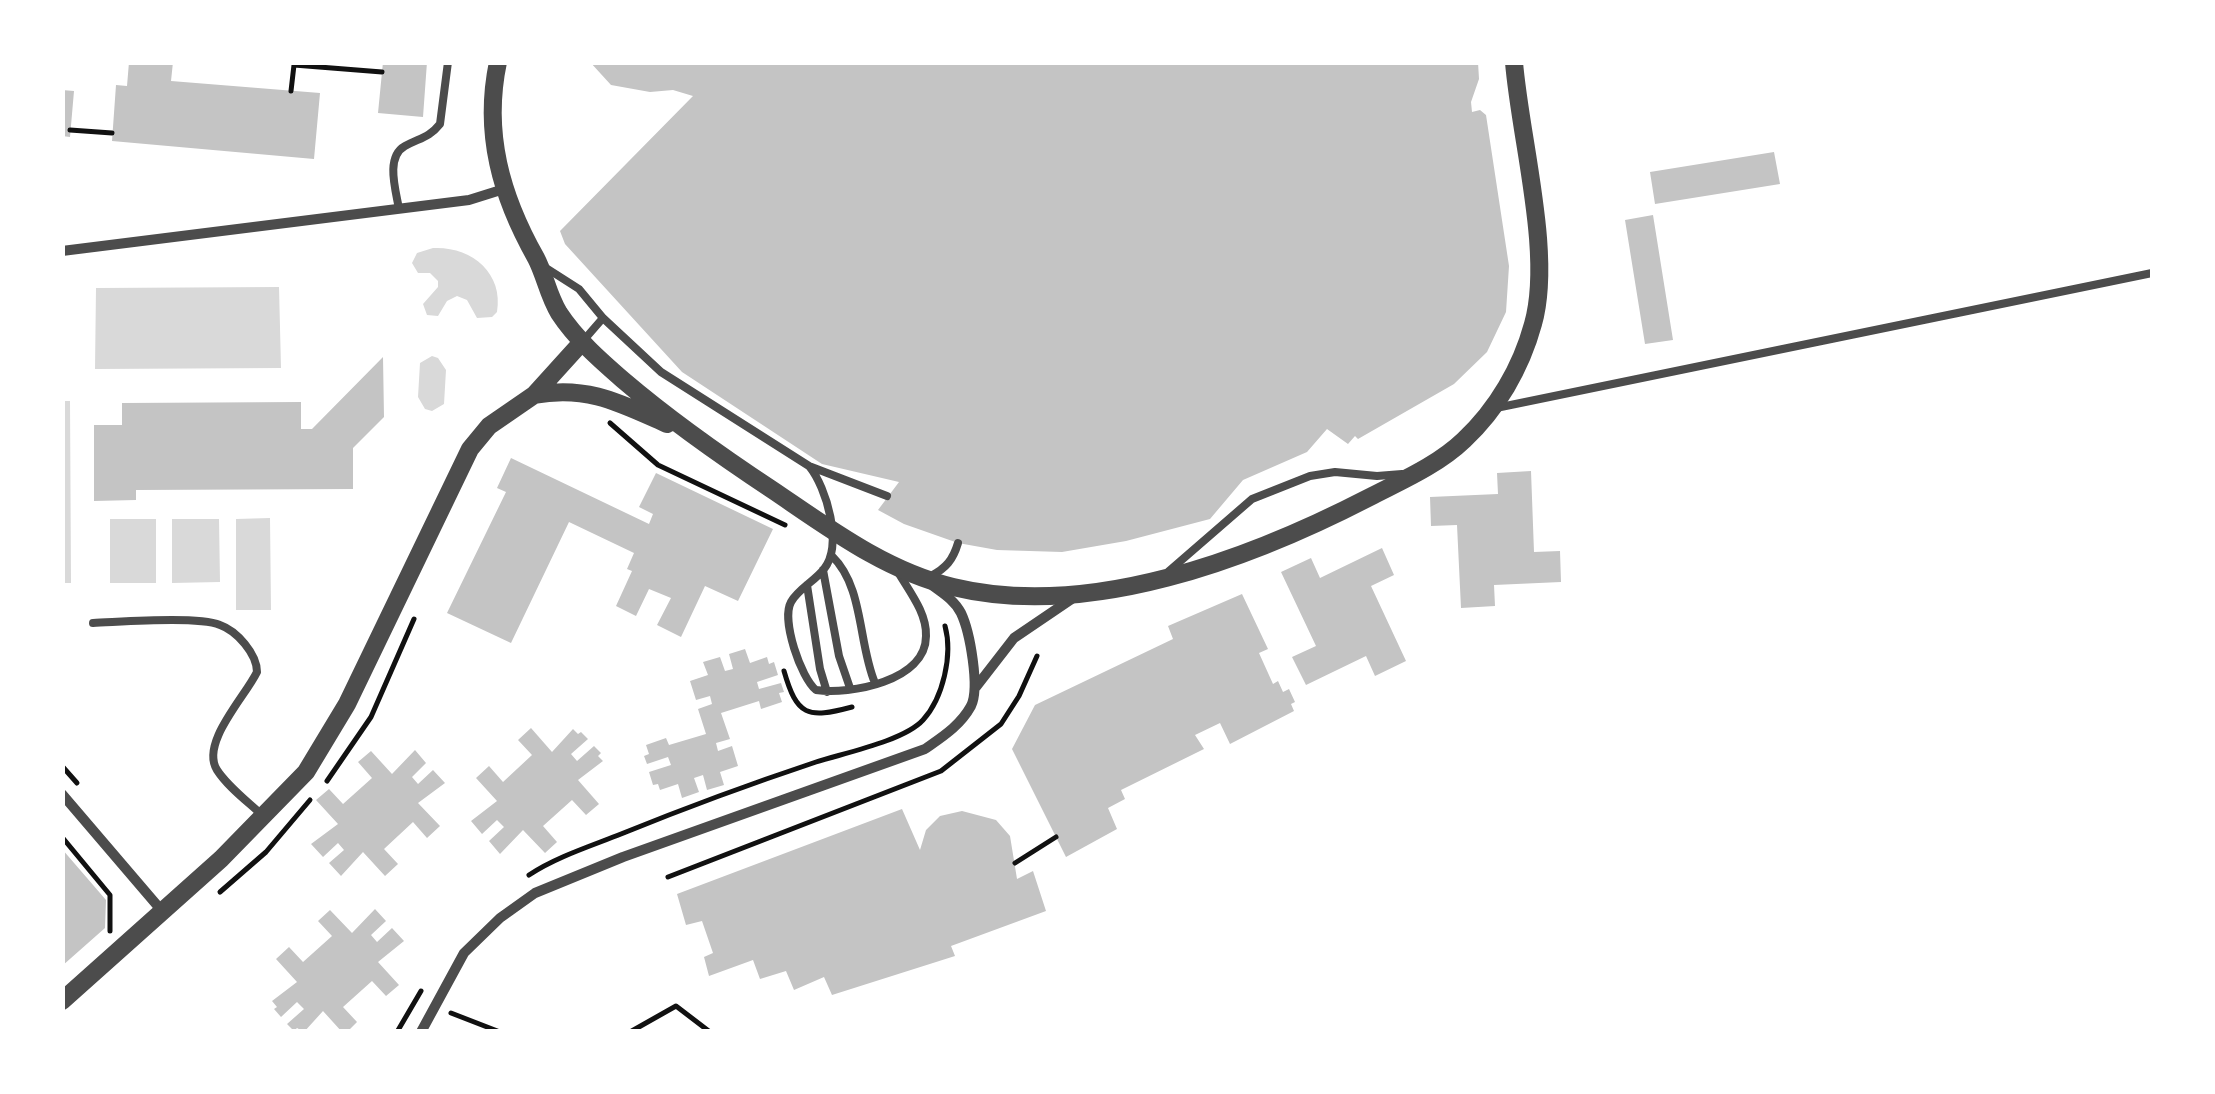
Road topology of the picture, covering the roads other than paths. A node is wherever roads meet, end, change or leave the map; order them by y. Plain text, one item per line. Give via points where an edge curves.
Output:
1 (448, 62) edge
2 (498, 62) edge
3 (1515, 70) edge
4 (504, 190) junction
5 (399, 209) junction
6 (62, 252) edge
7 (539, 264) junction
8 (2152, 273) edge
9 (604, 318) junction
10 (582, 342) junction
11 (534, 395) junction
12 (1492, 408) junction
13 (684, 432) junction
14 (809, 466) junction
15 (1416, 473) junction
16 (886, 496) dead end
17 (830, 529) junction
18 (958, 543) dead end
19 (832, 556) junction
20 (895, 568) junction
21 (823, 570) junction
22 (925, 579) junction
23 (1159, 579) junction
24 (807, 585) junction
25 (1078, 595) junction
26 (93, 622) dead end
27 (875, 684) junction
28 (850, 688) junction
29 (976, 688) junction
30 (827, 692) junction
31 (62, 794) edge
32 (265, 818) junction
33 (162, 911) junction
34 (62, 1002) edge
35 (420, 1032) edge

1 - 5 lane via 440,124 404,146 394,162
2 - 4 street via 491,118
3 - 12 street via 1540,257 1539,295 1521,358
4 - 5 street
4 - 7 street
5 - 6 street
7 - 9 lane via 578,289
7 - 10 street via 550,298
8 - 12 lane
9 - 10 lane
9 - 14 lane via 661,372
10 - 11 street
10 - 13 street
11 - 13 street via 583,392
11 - 32 street via 500,416 470,449 332,732
12 - 15 street via 1462,442
13 - 17 street
14 - 16 lane
14 - 17 lane via 825,491
15 - 23 street via 1319,523
15 - 23 lane via 1335,472 1252,499
17 - 19 lane
17 - 20 street
18 - 22 lane via 944,569
19 - 21 lane
19 - 27 lane via 849,576
20 - 22 street
20 - 27 lane via 924,616 925,648 912,666
21 - 24 lane
21 - 28 lane
22 - 25 street via 977,592
22 - 29 street via 961,614
23 - 25 street
24 - 30 lane
24 - 30 lane via 789,607 793,640 808,684
25 - 29 street via 1014,638
26 - 32 lane via 208,622 229,630 251,652 256,672 212,754 222,776
27 - 28 lane
28 - 30 lane
29 - 35 street via 957,726 926,750 536,893 464,953
31 - 33 street
32 - 33 street
33 - 34 street

